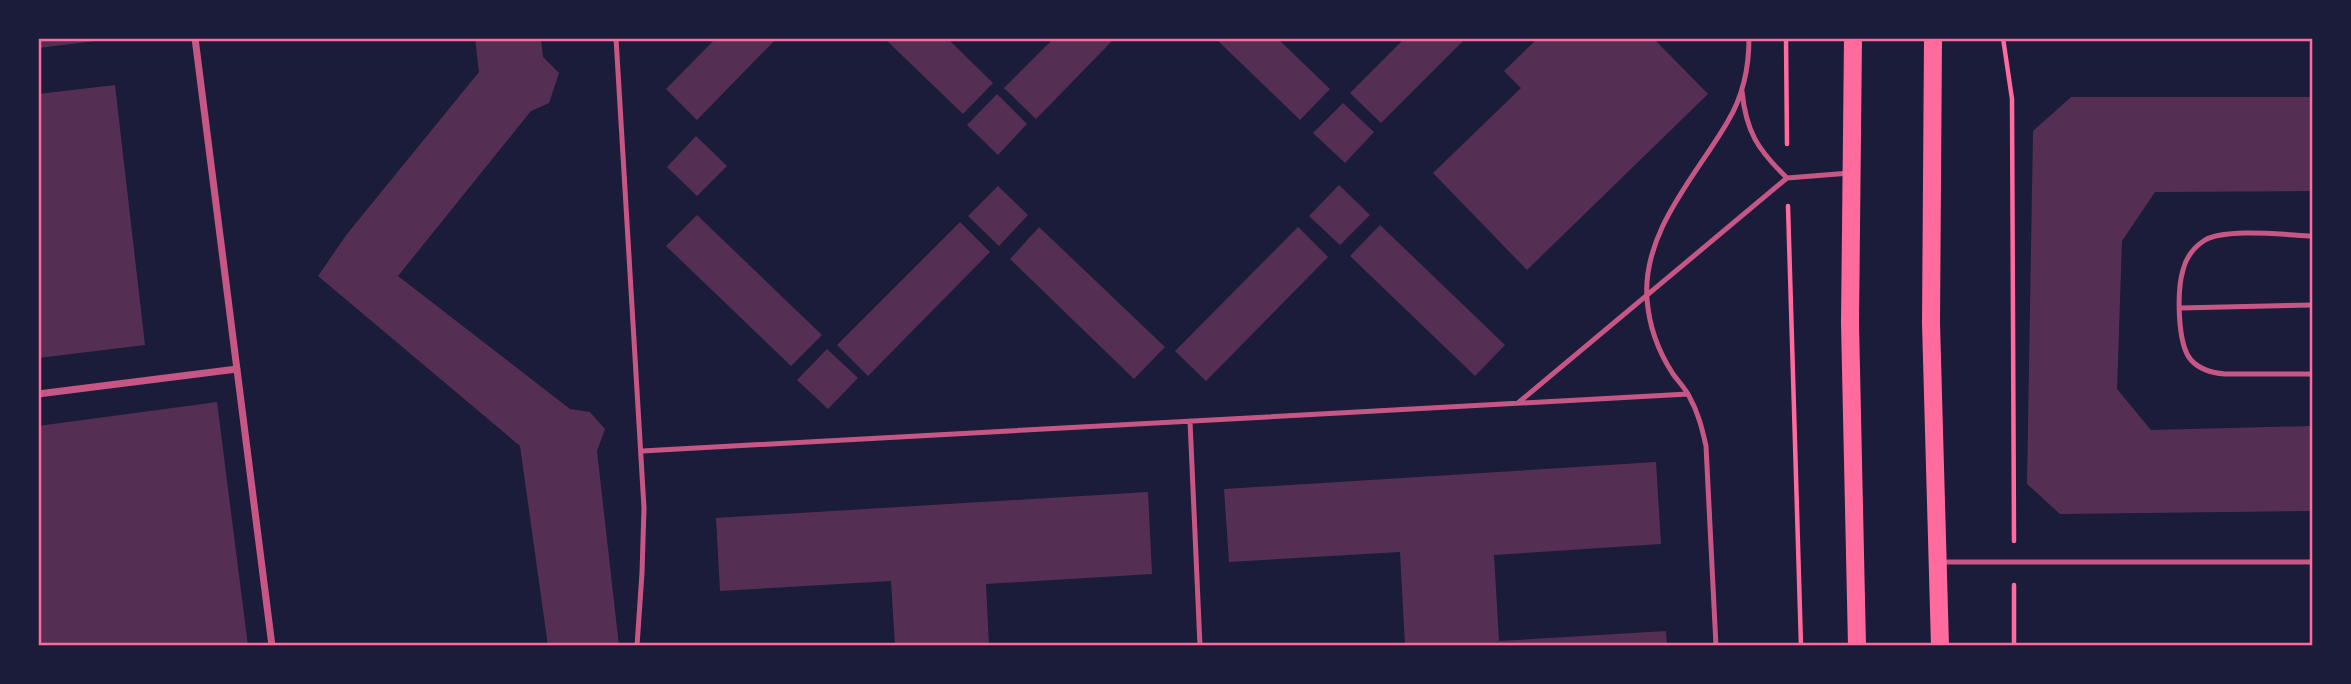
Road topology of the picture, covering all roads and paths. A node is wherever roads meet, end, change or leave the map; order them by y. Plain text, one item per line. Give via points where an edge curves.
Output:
1 (195, 38) edge
2 (616, 38) edge
3 (1749, 38) edge
4 (1786, 38) edge
5 (1853, 38) edge
6 (1933, 38) edge
7 (2003, 38) edge
8 (1742, 89) junction
9 (1851, 173) junction
10 (1787, 178) junction
11 (2312, 236) edge
12 (1647, 296) junction
13 (2312, 305) edge
14 (2180, 308) junction
15 (237, 369) junction
16 (2312, 374) edge
17 (38, 394) edge
18 (1688, 394) junction
19 (1518, 403) junction
20 (1190, 421) junction
21 (642, 451) junction
22 (1937, 562) junction
23 (2014, 562) junction
24 (2312, 562) edge
25 (272, 646) edge
26 (637, 646) edge
27 (1200, 646) edge
28 (1716, 646) edge
29 (1801, 646) edge
30 (1857, 646) edge
31 (1940, 646) edge
32 (2014, 646) edge

1 - 15 street
2 - 21 lane
3 - 8 lane
4 - 10 path
5 - 9 main road
6 - 22 main road via 1931,323
7 - 23 path via 2012,99
8 - 10 lane via 1753,140
8 - 12 lane via 1729,119 1658,237
9 - 10 lane
9 - 30 main road
10 - 12 lane
10 - 29 path
11 - 14 lane via 2230,234 2205,240 2194,249 2182,272
12 - 18 lane via 1658,348
12 - 19 lane
13 - 14 lane
14 - 16 lane via 2185,351 2201,368 2225,374
15 - 17 street
15 - 25 street
18 - 19 lane
18 - 28 lane via 1700,419 1707,455
19 - 20 lane
20 - 21 lane
20 - 27 lane
21 - 26 lane
22 - 23 lane
22 - 31 main road
23 - 24 lane
23 - 32 path

